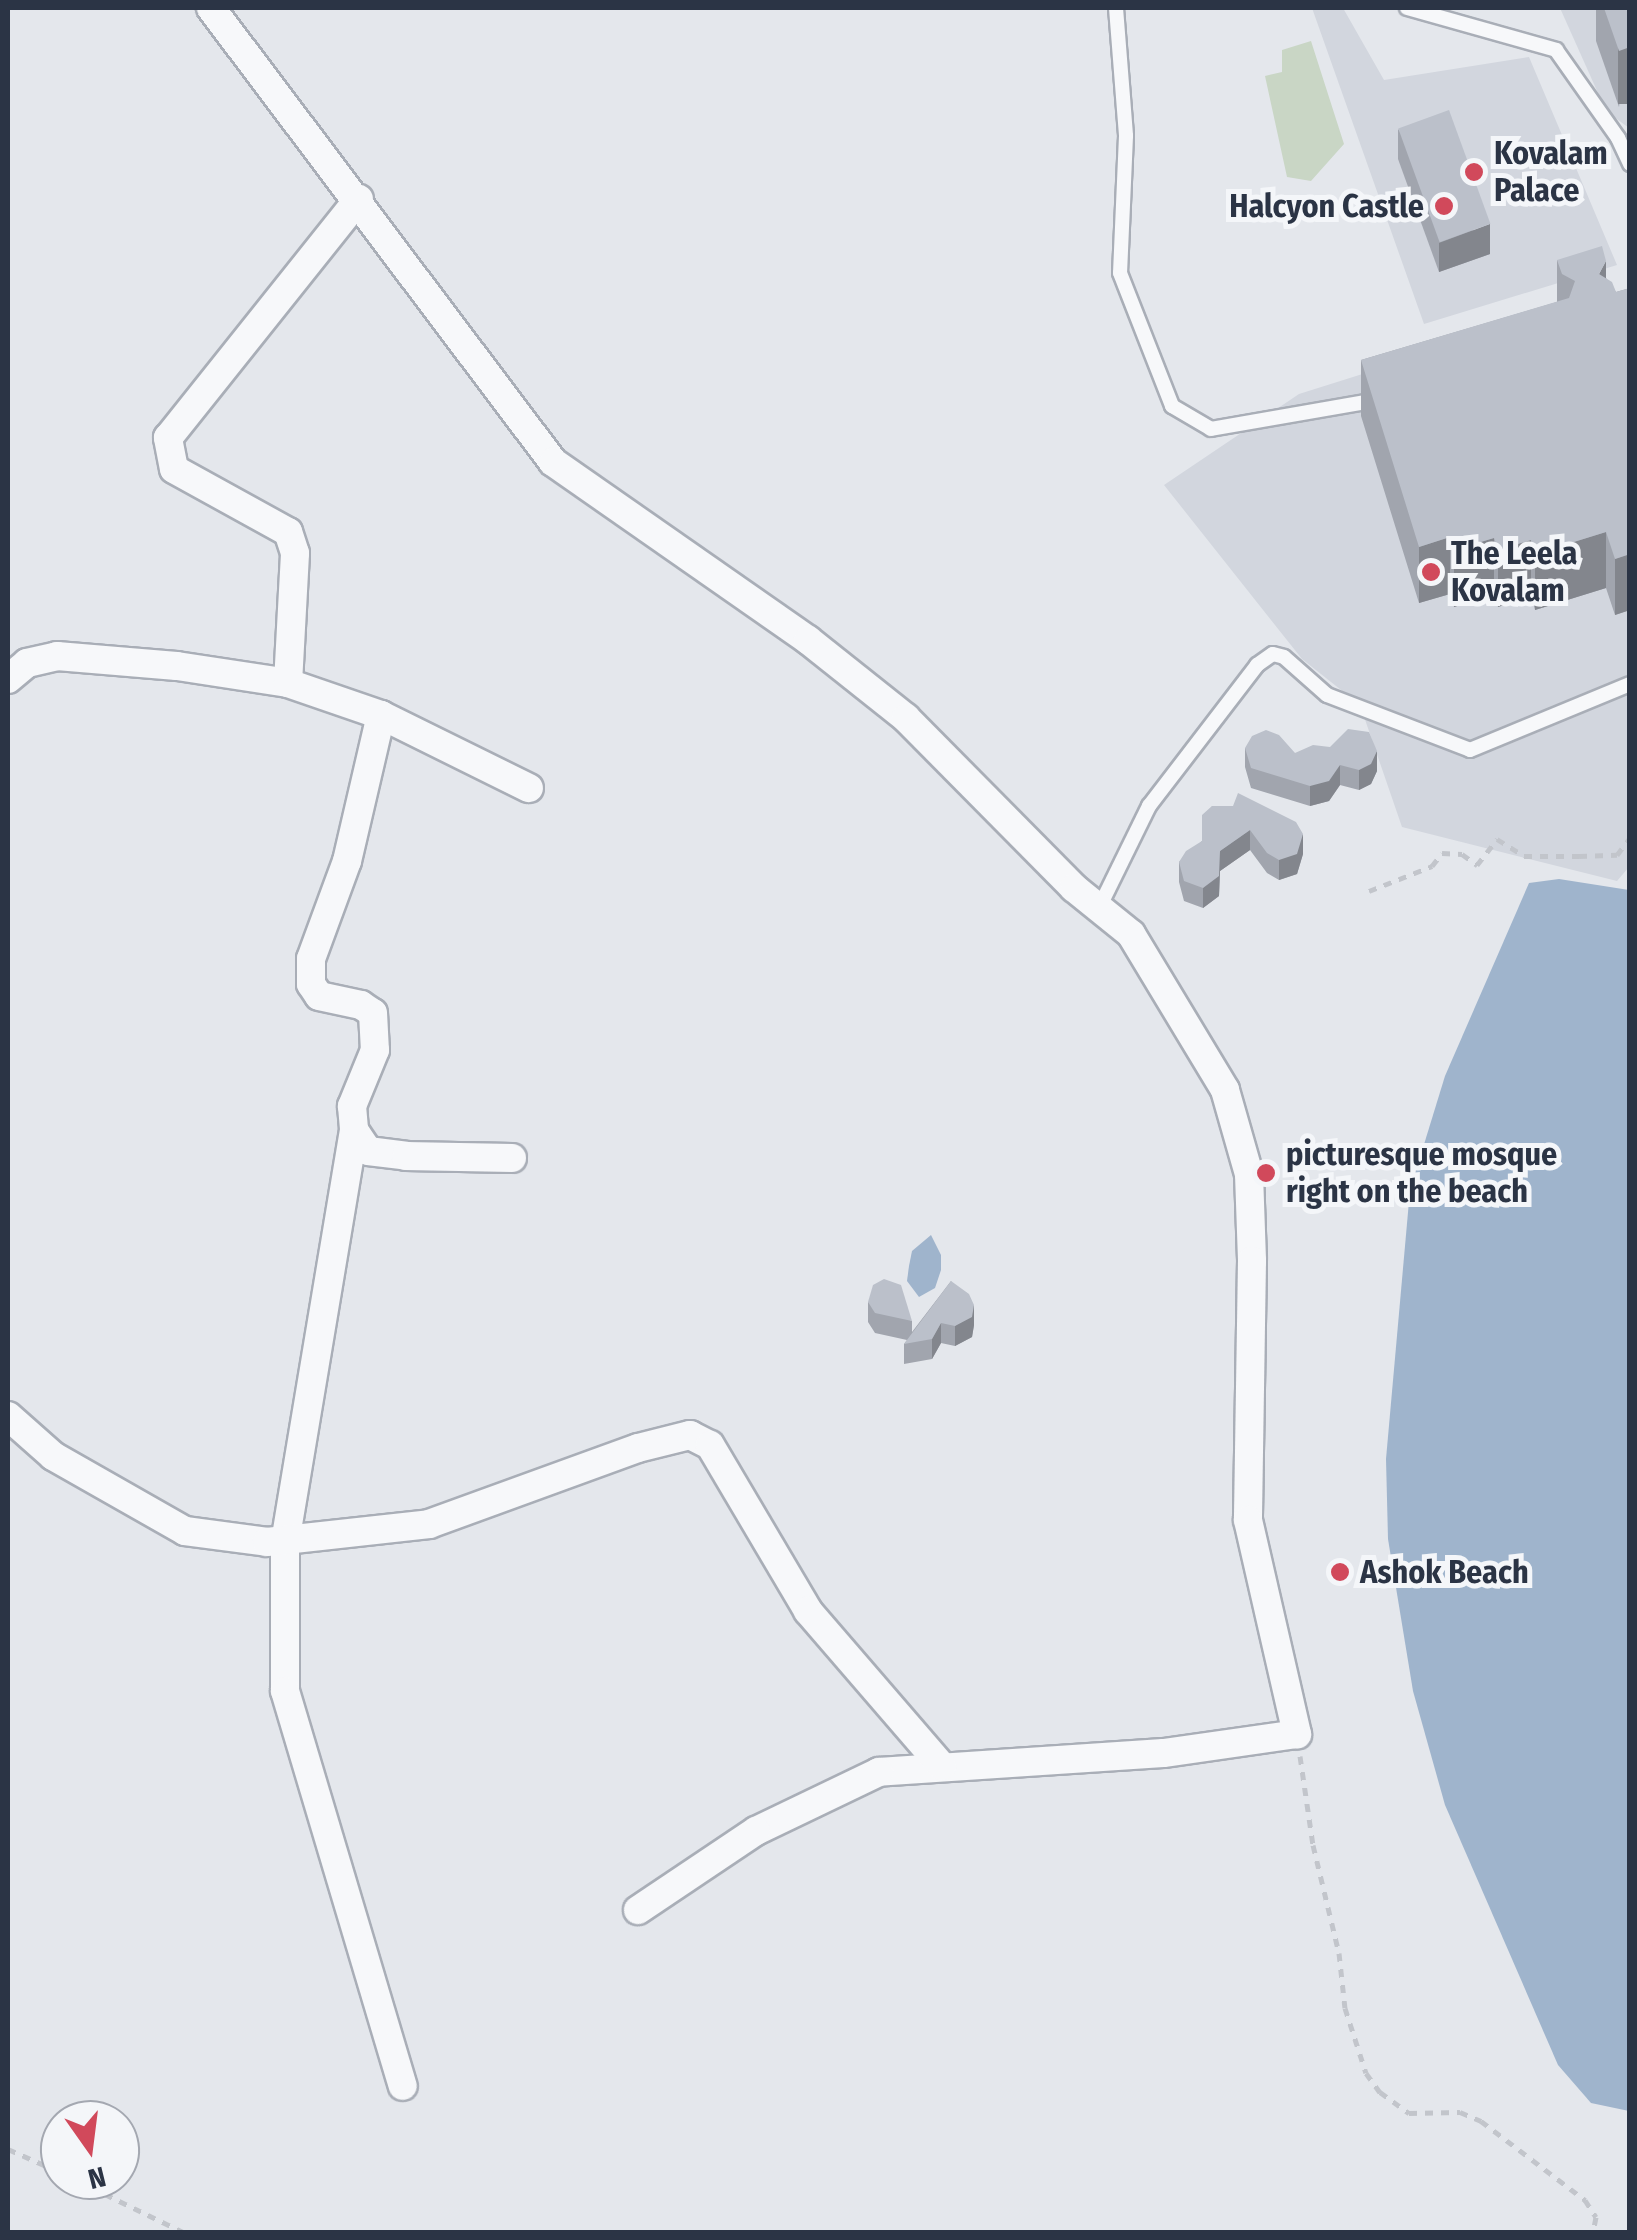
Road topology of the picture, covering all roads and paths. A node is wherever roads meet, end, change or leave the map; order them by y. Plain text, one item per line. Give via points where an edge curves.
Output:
1 (211, 8) edge
2 (1116, 8) edge
3 (1407, 8) edge
4 (1630, 164) edge
5 (359, 200) junction
6 (1390, 396) edge
7 (12, 666) edge
8 (288, 683) junction
9 (1630, 684) edge
10 (381, 715) junction
11 (529, 788) dead end
12 (1630, 838) edge
13 (1368, 891) dead end
14 (1099, 908) junction
15 (354, 1130) junction
16 (512, 1158) dead end
17 (8, 1416) edge
18 (285, 1540) junction
19 (1297, 1734) junction
20 (942, 1766) junction
21 (638, 1910) dead end
22 (403, 2086) dead end
23 (8, 2149) edge
24 (40, 2163) edge
25 (118, 2200) edge
26 (184, 2232) edge
27 (1593, 2232) edge

1 - 5 street
2 - 6 lane via 1126,136 1120,273 1172,406 1211,429
3 - 4 lane via 1556,50
5 - 8 street via 168,438 174,469 288,532 295,553
5 - 14 street via 553,462 808,640 906,718
7 - 8 street via 58,656
8 - 10 street
9 - 14 lane via 1470,750 1328,695 1273,654 1257,665 1149,806
10 - 11 street
10 - 15 street via 347,861 309,973 320,996 361,1005 377,1024 352,1106
12 - 13 path via 1617,855 1579,856 1524,856 1497,839 1477,865 1462,854 1442,854 1432,866
14 - 19 street via 1131,934 1225,1090 1249,1174 1248,1520
15 - 16 street via 368,1151
15 - 18 street
17 - 18 street via 53,1456 185,1531
18 - 20 street via 430,1524 690,1435 710,1445 808,1610
18 - 22 street via 285,1692
19 - 20 street via 1162,1752
19 - 27 path via 1345,2008 1366,2072 1409,2113 1460,2112 1480,2122 1585,2200 1596,2217
20 - 21 street via 880,1772 828,1793 756,1830
23 - 24 path
25 - 26 path

